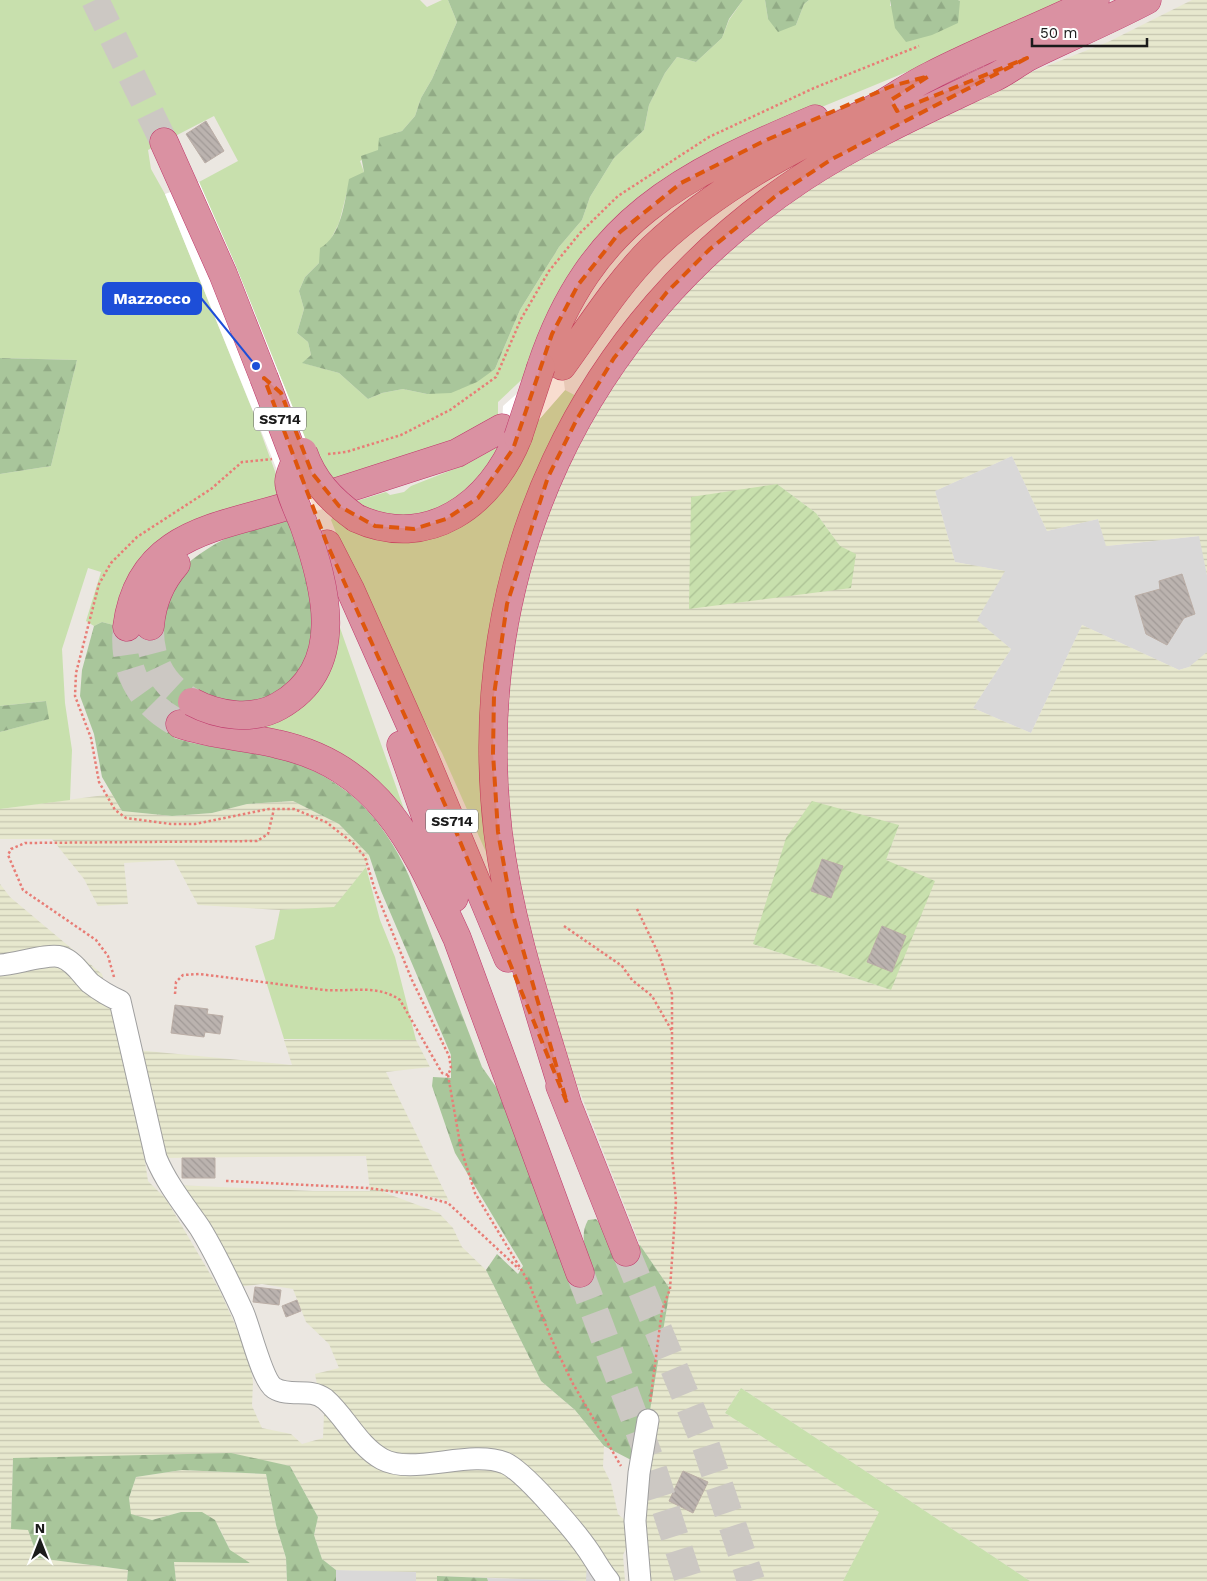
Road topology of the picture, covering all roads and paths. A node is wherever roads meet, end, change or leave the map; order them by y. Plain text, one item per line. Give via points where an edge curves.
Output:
1 (1096, 0) edge
2 (1147, 0) edge
3 (1027, 58) junction
4 (929, 76) junction
5 (164, 142) tunnel mouth
6 (708, 204) junction
7 (552, 367) junction
8 (264, 378) junction
9 (510, 432) junction
10 (296, 460) junction
11 (336, 492) dead end
12 (291, 505) dead end
13 (327, 544) junction
14 (138, 626) tunnel mouth
15 (274, 809) dead end
16 (367, 863) dead end
17 (637, 908) dead end
18 (564, 926) dead end
19 (0, 965) edge
20 (175, 994) dead end
21 (120, 1002) junction
22 (672, 1033) junction
23 (508, 1071) junction
24 (448, 1076) junction
25 (567, 1103) junction
26 (226, 1181) dead end
27 (626, 1252) tunnel mouth
28 (522, 1271) junction
29 (580, 1273) tunnel mouth
30 (648, 1420) joint
31 (622, 1467) dead end
32 (609, 1581) edge
33 (640, 1581) edge

1 - 4 highway
2 - 3 highway
3 - 6 highway via 995,68 842,136
3 - 25 highway via 832,159 777,195 710,249 662,298 614,358 577,419 548,477 522,548 507,604 494,695 493,753 498,832 511,906 526,968
4 - 6 highway via 898,96 759,168
4 - 7 highway via 892,86 764,140 705,169 659,198 620,232 589,270 560,317
5 - 8 highway, SS714
6 - 7 highway via 669,234 636,266
7 - 9 highway, bridge
8 - 9 highway, bridge via 281,393 312,474 331,499 356,518 375,526 404,530 422,528 464,509 504,466
8 - 10 highway, SS714, bridge
9 - 11 highway
10 - 13 highway, SS714, bridge
10 - 23 highway, bridge via 289,482 318,566 326,609 325,639 316,666 294,696 263,712 251,715 186,713 220,735 277,744 312,754 350,775 379,799 406,835 433,886 457,938
12 - 14 highway via 216,525 176,544 157,560 135,594 130,607
13 - 23 highway, SS714 via 434,837
13 - 25 highway, SS714 via 446,807
15 - 21 path via 268,834 256,841 25,843 11,849 8,855 23,890 96,940 108,956
16 - 24 path via 412,980 450,1056
17 - 22 path via 660,957 672,994
18 - 22 path via 622,966 632,980 652,996
19 - 21 street via 61,956 90,982
20 - 24 path via 176,982 183,975 198,974 328,990 389,992 400,1000 442,1074
21 - 32 street via 152,1144 164,1177 201,1230 239,1305 266,1379 274,1388 287,1392 311,1392 324,1399 381,1459 397,1465 478,1459 505,1463 521,1475 562,1519 588,1549
22 - 30 path via 672,1156 676,1201 670,1290 662,1310
23 - 29 highway, SS714
24 - 28 path via 461,1148 475,1193
25 - 27 highway, SS714
26 - 28 path via 368,1188 448,1203
28 - 31 path via 572,1382
30 - 33 street via 635,1521

